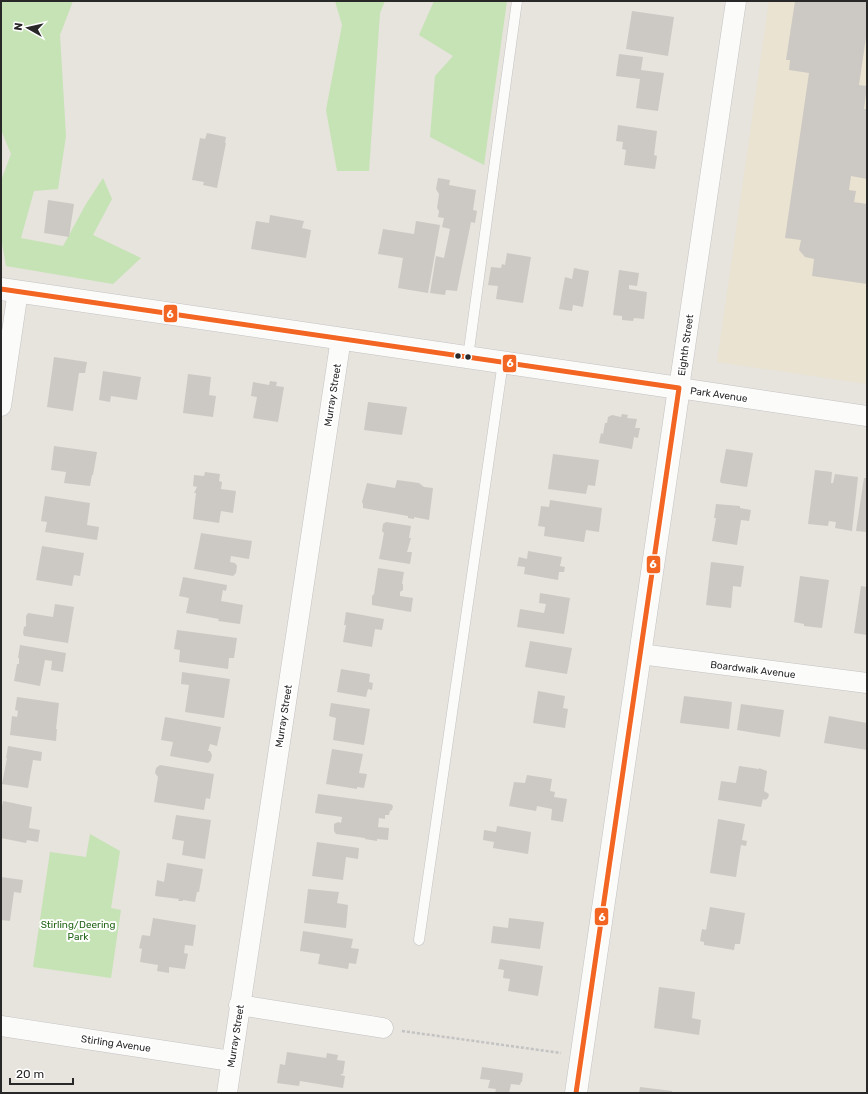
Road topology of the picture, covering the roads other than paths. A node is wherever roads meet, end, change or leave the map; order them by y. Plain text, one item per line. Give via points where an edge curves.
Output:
1 (517, 1) edge
2 (736, 1) edge
3 (9, 290) edge
4 (341, 338) junction
5 (468, 357) junction
6 (503, 362) junction
7 (679, 388) junction
8 (1, 406) edge
9 (867, 416) edge
10 (640, 654) junction
11 (867, 683) edge
12 (419, 940) dead end
13 (239, 1005) junction
14 (1, 1026) edge
15 (383, 1028) road end
16 (231, 1061) junction
17 (226, 1093) edge
18 (576, 1093) edge

1 - 5 lane
2 - 7 street, Eighth Street
3 - 4 street, Park Avenue
3 - 8 street
4 - 5 street, Park Avenue
4 - 13 street, Murray Street
5 - 6 street, Park Avenue
6 - 7 street, Park Avenue
6 - 12 lane
7 - 9 street, Park Avenue
7 - 10 street, Eighth Street
10 - 11 street, Boardwalk Avenue
10 - 18 street, Eighth Street
13 - 15 street
13 - 16 street, Murray Street
14 - 16 street, Stirling Avenue
16 - 17 street, Murray Street

